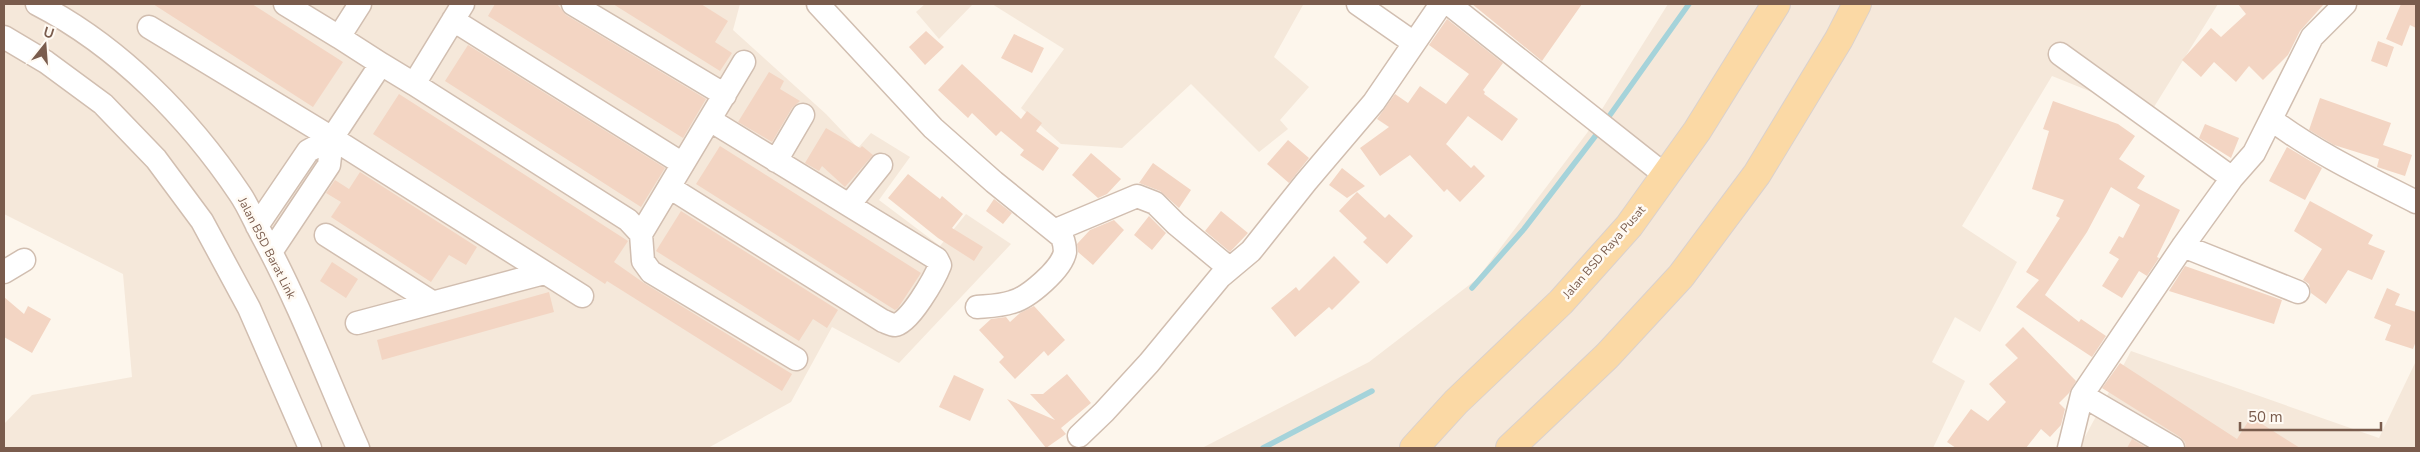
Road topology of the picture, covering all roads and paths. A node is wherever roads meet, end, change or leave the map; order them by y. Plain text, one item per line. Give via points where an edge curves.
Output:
1 (38, 4) edge
2 (286, 4) edge
3 (360, 4) edge
4 (573, 4) edge
5 (818, 4) edge
6 (1358, 4) edge
7 (1441, 4) edge
8 (1449, 4) edge
9 (1776, 4) edge
10 (1856, 4) edge
11 (2345, 4) edge
12 (458, 12) edge
13 (149, 27) dead end
14 (339, 37) junction
15 (4, 38) edge
16 (1414, 43) junction
17 (2060, 54) dead end
18 (744, 62) dead end
19 (381, 64) junction
20 (414, 84) junction
21 (725, 95) junction
22 (804, 115) dead end
23 (710, 120) junction
24 (2272, 120) junction
25 (332, 138) junction
26 (776, 161) junction
27 (683, 164) junction
28 (881, 165) dead end
29 (1666, 175) junction
30 (2232, 178) junction
31 (669, 187) junction
32 (2416, 202) edge
33 (849, 205) junction
34 (257, 226) junction
35 (1056, 230) junction
36 (641, 234) junction
37 (326, 235) dead end
38 (2183, 246) junction
39 (271, 252) junction
40 (24, 260) dead end
41 (1230, 268) junction
42 (4, 272) edge
43 (544, 273) junction
44 (2298, 292) dead end
45 (582, 296) dead end
46 (432, 302) junction
47 (977, 307) dead end
48 (357, 323) dead end
49 (796, 359) dead end
50 (2082, 395) junction
51 (1079, 436) dead end
52 (310, 448) edge
53 (358, 448) edge
54 (1414, 448) edge
55 (1510, 448) edge
56 (2069, 448) edge
57 (2173, 448) edge

1 - 34 street, Jalan BSD Barat Link via 62,17 136,73 188,126 240,195
2 - 14 street
3 - 14 street
4 - 21 street
5 - 35 street via 933,128
6 - 16 street
7 - 16 street
8 - 29 street
9 - 29 main road, Jalan BSD Raya Pusat
10 - 55 main road via 1839,39 1757,174 1681,276 1607,356
11 - 24 street via 2305,48
12 - 20 street
12 - 27 street
13 - 25 street
14 - 19 street
15 - 52 street via 46,62 103,104 168,174 202,221 249,308
16 - 41 street via 1374,102 1251,251
17 - 30 street
18 - 21 street
19 - 20 street
19 - 25 street
20 - 36 street via 628,220
21 - 23 street
22 - 26 street
23 - 26 street
23 - 27 street
24 - 30 street via 2254,152
24 - 32 street via 2350,168
25 - 34 street via 308,151
25 - 39 street via 329,165
25 - 43 street
26 - 33 street
27 - 31 street
28 - 33 street
29 - 54 main road, Jalan BSD Raya Pusat via 1629,226 1561,302 1456,402
30 - 38 street
31 - 33 street via 883,321 895,325 906,320 940,266 937,259
31 - 36 street
34 - 39 street, Jalan BSD Barat Link
35 - 41 street via 1136,196 1155,203
35 - 47 street via 1062,237 1065,254 1042,283 1025,297 1012,302
36 - 49 street via 643,261 651,272
37 - 46 street
38 - 44 street
38 - 50 street
39 - 53 street, Jalan BSD Barat Link
40 - 42 street
41 - 51 street via 1149,363
43 - 45 street
43 - 46 street
46 - 48 street
50 - 56 street
50 - 57 street

